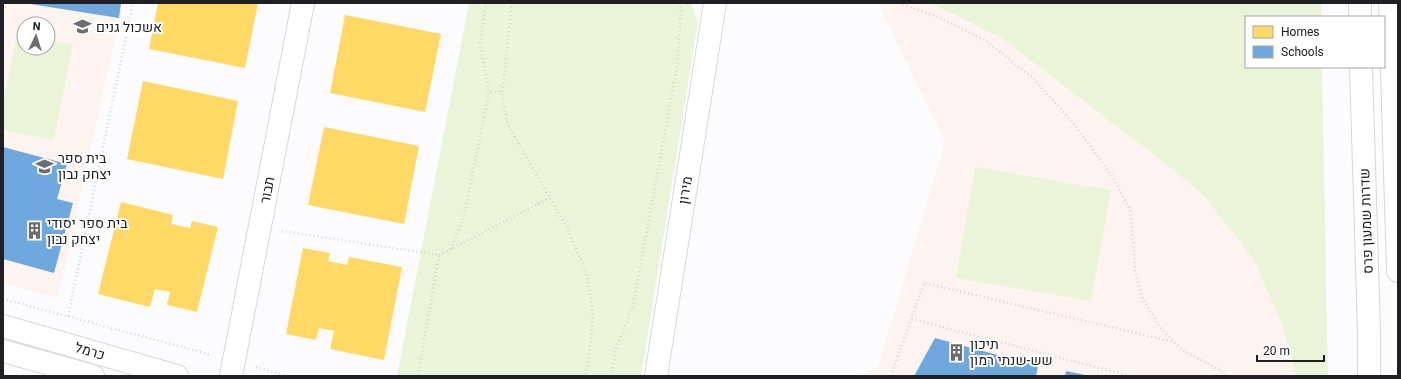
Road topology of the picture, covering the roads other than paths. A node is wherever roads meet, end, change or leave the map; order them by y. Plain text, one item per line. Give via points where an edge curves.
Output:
1 (303, 3) edge
2 (715, 3) edge
3 (1360, 3) edge
4 (1390, 3) edge
5 (1360, 16) edge
6 (1362, 68) edge
7 (1398, 262) edge
8 (1398, 271) edge
9 (3, 326) edge
10 (3, 351) edge
11 (233, 368) edge
12 (93, 376) edge
13 (177, 376) edge
14 (656, 376) edge
15 (1369, 376) edge

1 - 11 street, תבור
2 - 14 street, מירון
3 - 5 street
4 - 7 street
6 - 15 street, שדרות שמעון פרס
7 - 8 street
9 - 13 street, כרמל
10 - 12 street, כרמל

